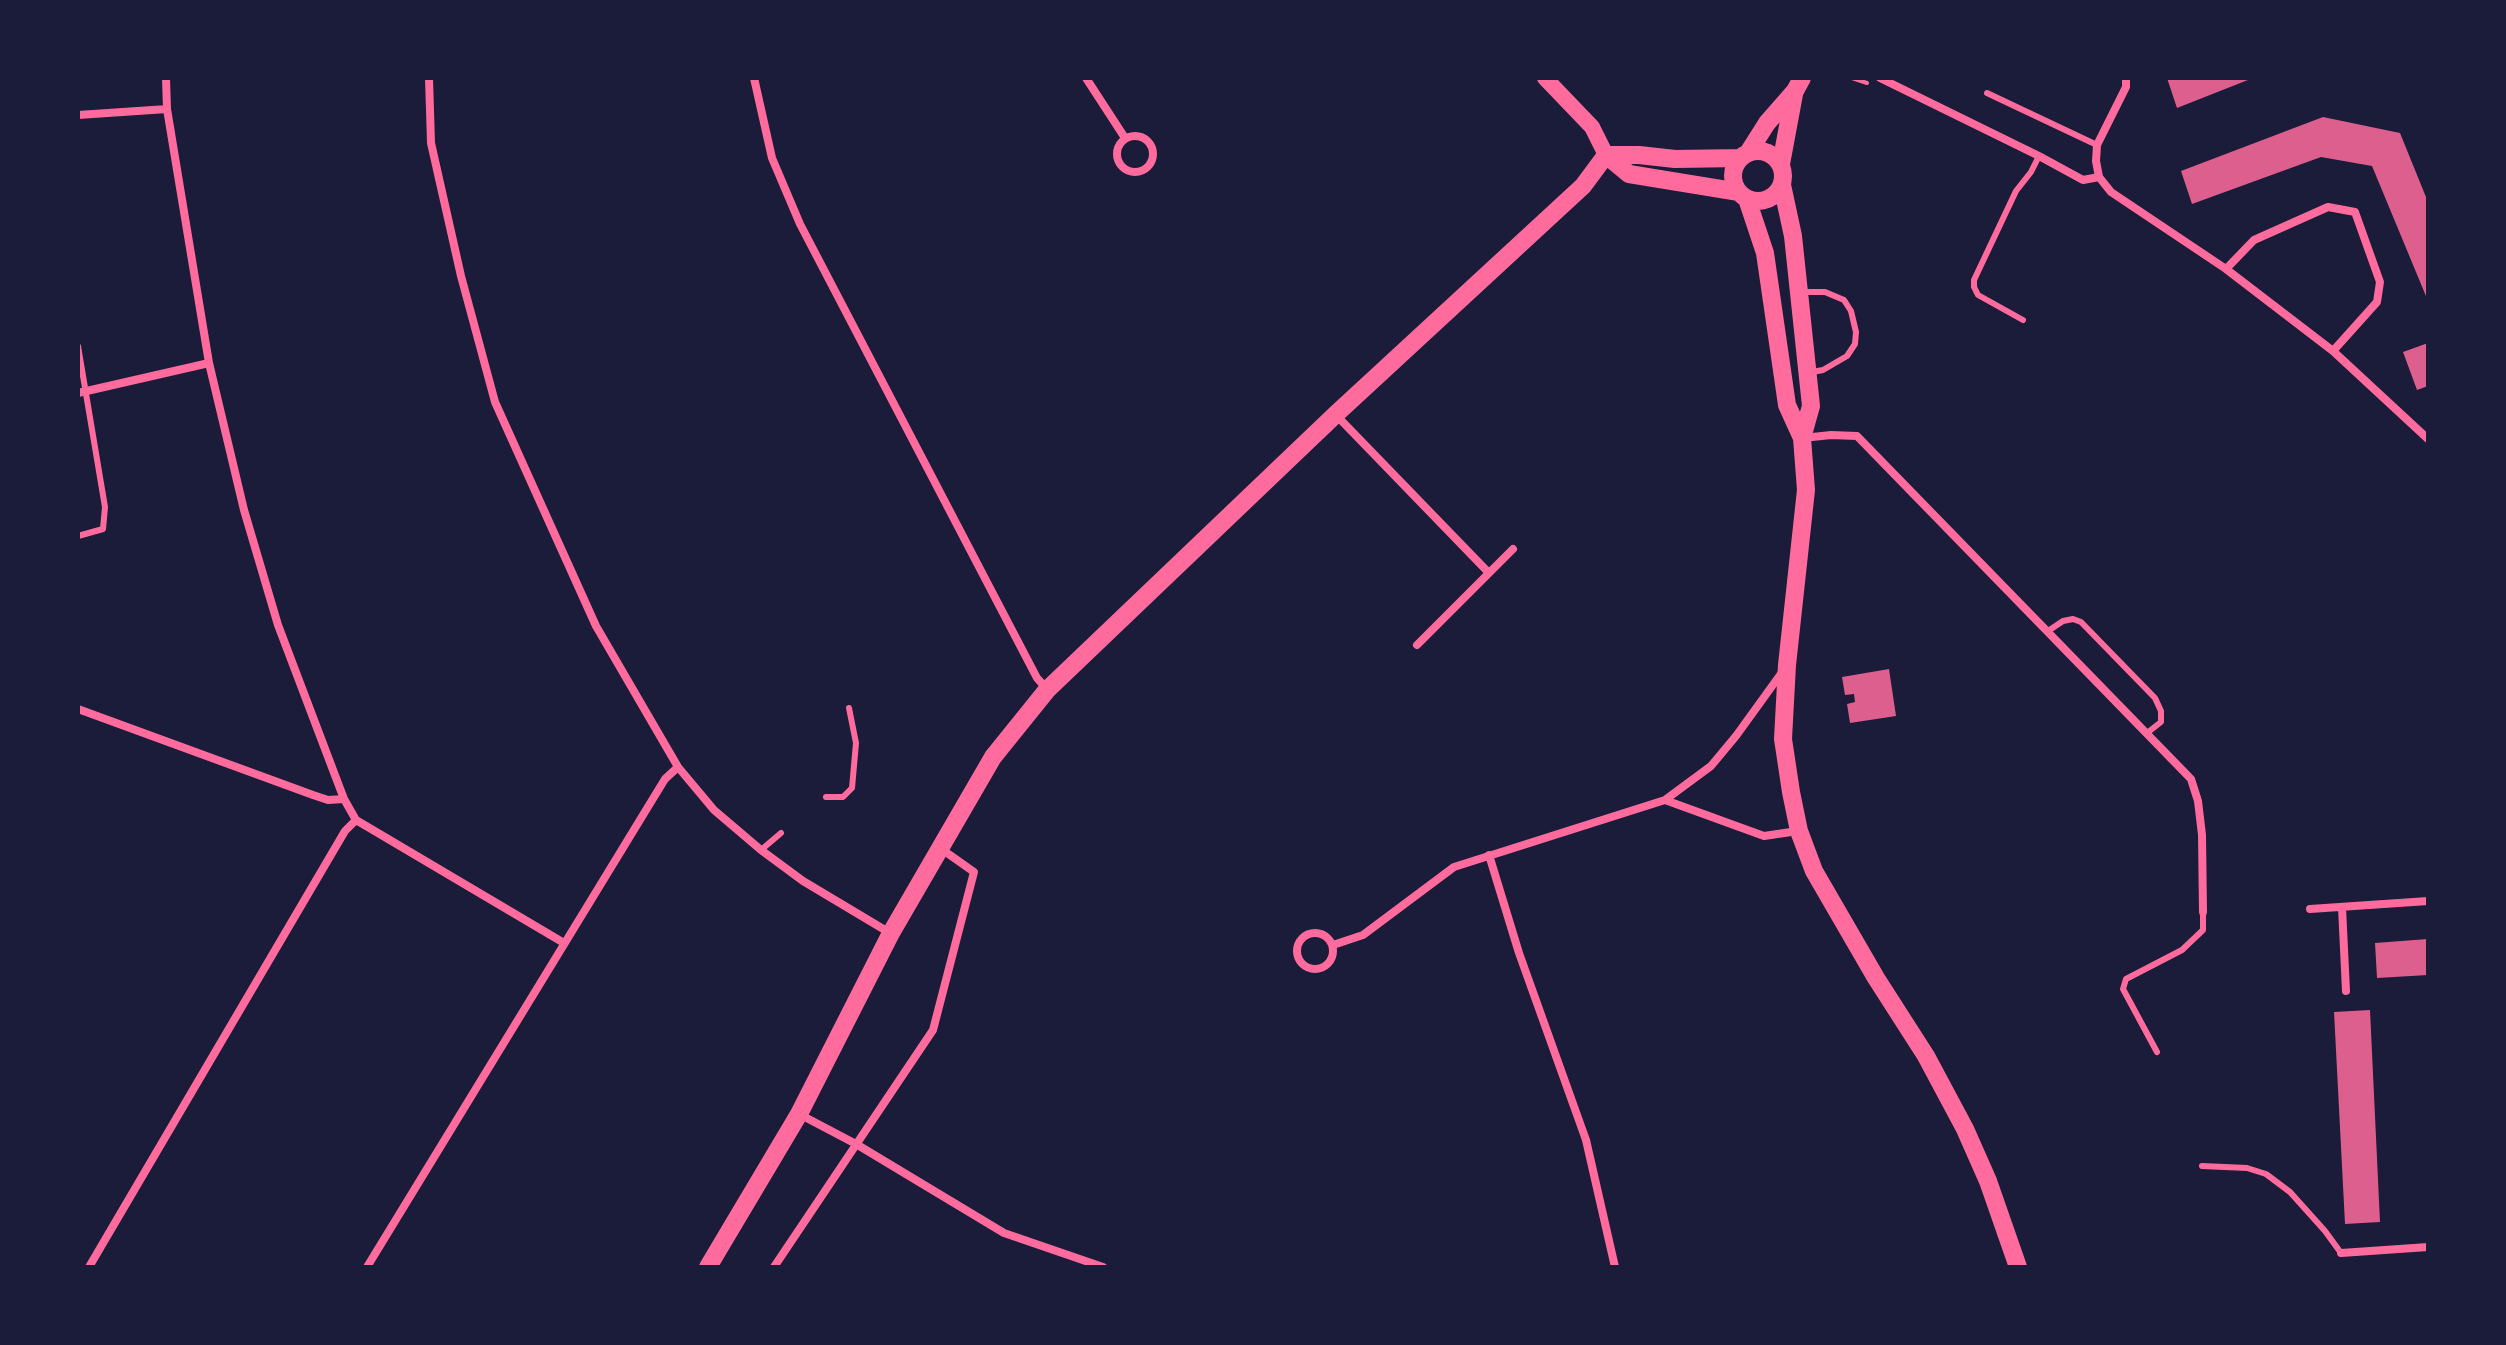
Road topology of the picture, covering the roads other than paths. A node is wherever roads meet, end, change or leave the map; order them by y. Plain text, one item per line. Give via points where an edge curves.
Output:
1 (166, 78) edge
2 (429, 78) edge
3 (754, 78) edge
4 (1086, 78) edge
5 (1545, 78) edge
6 (1878, 78) edge
7 (2126, 78) edge
8 (1798, 85) edge
9 (1987, 93) dead end
10 (167, 109) junction
11 (78, 115) edge
12 (1125, 138) junction
13 (2097, 145) junction
14 (1606, 155) junction
15 (1744, 155) junction
16 (2039, 156) junction
17 (1781, 164) junction
18 (2099, 177) junction
19 (1782, 185) junction
20 (1743, 196) junction
21 (2226, 269) junction
22 (1798, 293) junction
23 (2023, 320) dead end
24 (78, 346) edge
25 (2333, 351) junction
26 (209, 363) junction
27 (1806, 373) junction
28 (82, 393) edge
29 (1336, 414) junction
30 (2426, 432) edge
31 (1802, 438) junction
32 (78, 536) edge
33 (1513, 549) dead end
34 (1489, 573) junction
35 (2048, 631) junction
36 (1417, 645) dead end
37 (1787, 665) junction
38 (1047, 690) junction
39 (849, 708) dead end
40 (78, 709) edge
41 (2147, 733) junction
42 (678, 767) junction
43 (826, 797) dead end
44 (344, 799) junction
45 (1665, 800) junction
46 (356, 820) junction
47 (1799, 831) junction
48 (781, 833) dead end
49 (940, 848) junction
50 (761, 850) junction
51 (1489, 855) junction
52 (2428, 901) edge
53 (2342, 907) junction
54 (2310, 909) dead end
55 (2203, 912) joint
56 (891, 933) junction
57 (564, 943) junction
58 (1333, 945) junction
59 (2346, 991) dead end
60 (2157, 1052) dead end
61 (799, 1114) junction
62 (856, 1144) junction
63 (2202, 1166) dead end
64 (2428, 1247) edge
65 (2341, 1253) joint
66 (89, 1267) edge
67 (367, 1267) edge
68 (708, 1267) edge
69 (774, 1267) edge
70 (1103, 1267) edge
71 (1615, 1267) edge
72 (2018, 1267) edge

1 - 10 street
2 - 42 street via 431,143 495,402 596,626
3 - 38 street via 772,158 800,224
4 - 12 street
5 - 14 main road via 1592,127
6 - 16 street
7 - 13 street
8 - 15 main road
8 - 17 main road
9 - 13 lane
10 - 11 street
10 - 26 street
12 - 12 street via 1143,137 1151,144 1152,162 1145,169 1137,172 1120,164 1117,155
13 - 18 street
14 - 15 main road
14 - 20 main road via 1629,174
14 - 29 main road via 1583,186
15 - 17 main road via 1766,152
15 - 20 main road via 1733,174
16 - 18 street via 2083,180
16 - 23 lane via 2016,191 1974,280 1978,295
17 - 19 main road
18 - 21 street via 2111,192
19 - 20 main road via 1767,200
19 - 22 main road
20 - 31 main road via 1765,253 1787,405
21 - 25 street
21 - 25 street via 2254,240 2328,207 2355,212 2380,282 2377,302
22 - 27 main road
22 - 27 lane via 1825,292 1844,300 1856,332 1847,356
24 - 28 lane
25 - 30 street
26 - 28 street
26 - 44 street via 278,625
27 - 31 main road via 1811,406
28 - 32 lane via 105,507 103,529
29 - 34 street
29 - 38 main road
31 - 35 street via 1857,436
31 - 37 main road via 1806,490
33 - 34 street
34 - 36 street
35 - 41 street
35 - 41 lane via 2063,621 2081,622 2155,698 2161,722
37 - 45 street via 1711,766
37 - 47 main road via 1783,739
38 - 49 main road via 993,757
39 - 43 lane via 856,743 852,788 843,797
40 - 44 street via 313,795
41 - 55 street via 2191,779 2198,801
42 - 50 street via 714,810
42 - 57 street via 665,779
44 - 46 street
45 - 47 street via 1764,836
45 - 51 street
46 - 57 street
46 - 66 street
47 - 72 main road via 1814,871 1965,1129
48 - 50 lane
49 - 56 main road
49 - 62 street via 974,872 933,1030
50 - 56 street
51 - 58 street via 1454,867 1363,935
51 - 71 street via 1586,1140
52 - 53 street
53 - 54 street
53 - 59 street
55 - 60 lane via 2203,930 2182,950 2126,979 2123,989
56 - 61 main road
57 - 67 street
58 - 58 street via 1328,965 1319,970 1300,962 1299,942 1307,935 1317,933
61 - 62 street
61 - 68 main road
62 - 69 street
62 - 70 street via 1004,1233
63 - 65 lane via 2266,1174 2298,1200
64 - 65 street

